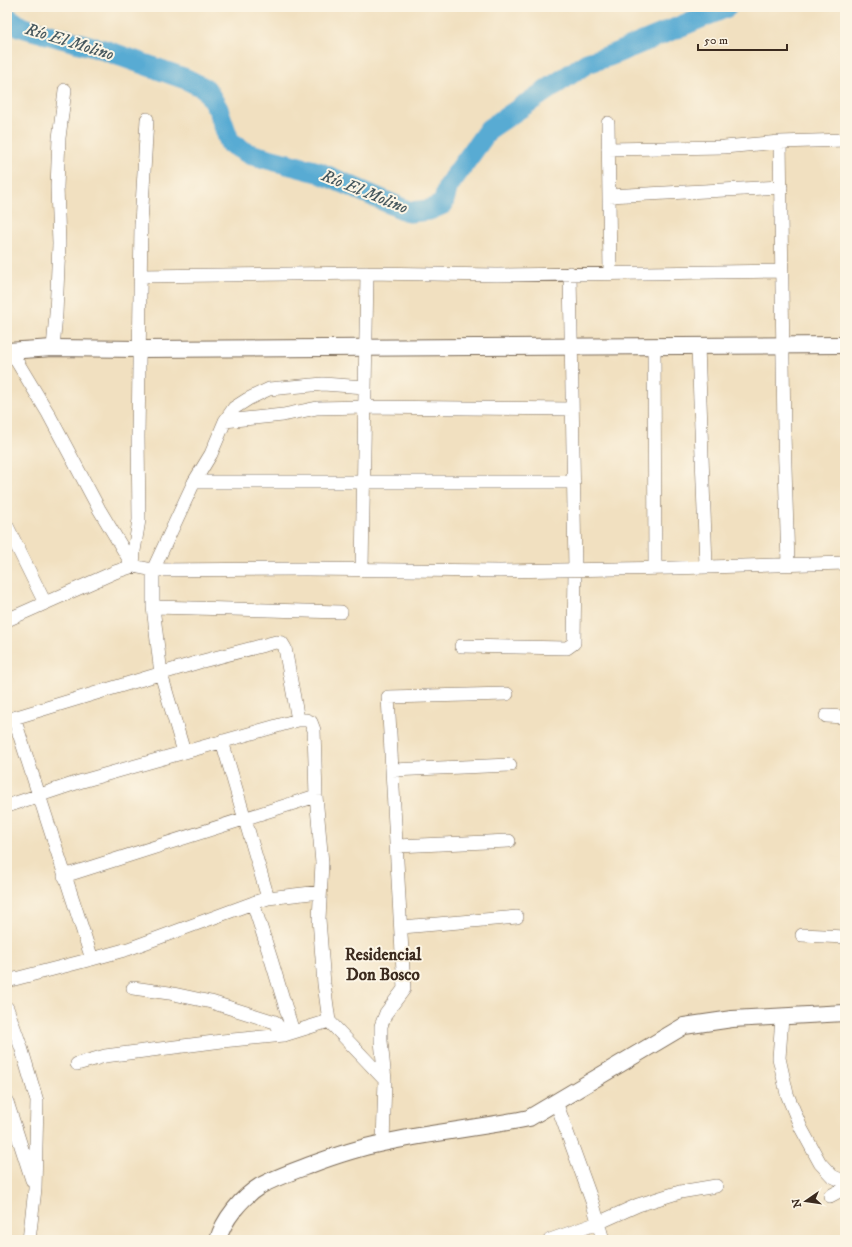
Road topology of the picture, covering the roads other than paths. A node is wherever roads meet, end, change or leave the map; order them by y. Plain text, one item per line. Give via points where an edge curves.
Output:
1 (65, 90) dead end
2 (147, 118) dead end
3 (608, 123) dead end
4 (845, 140) edge
5 (780, 142) junction
6 (608, 149) junction
7 (781, 187) junction
8 (609, 196) junction
9 (782, 271) junction
10 (367, 273) junction
11 (570, 273) junction
12 (610, 273) junction
13 (141, 276) junction
14 (783, 345) junction
15 (845, 345) edge
16 (654, 346) junction
17 (698, 346) junction
18 (571, 347) junction
19 (53, 348) junction
20 (366, 348) junction
21 (140, 349) junction
22 (9, 351) edge
23 (365, 387) junction
24 (365, 406) junction
25 (572, 409) junction
26 (225, 421) junction
27 (194, 482) junction
28 (363, 482) junction
29 (574, 482) junction
30 (7, 526) edge
31 (845, 563) edge
32 (788, 564) junction
33 (133, 566) junction
34 (706, 566) junction
35 (655, 568) junction
36 (362, 569) junction
37 (575, 569) junction
38 (153, 570) junction
39 (44, 603) junction
40 (153, 607) junction
41 (341, 612) dead end
42 (7, 620) edge
43 (461, 646) dead end
44 (161, 674) junction
45 (507, 694) dead end
46 (826, 716) dead end
47 (845, 717) edge
48 (11, 719) edge
49 (298, 720) junction
50 (222, 741) junction
51 (184, 752) junction
52 (510, 765) dead end
53 (392, 770) junction
54 (40, 795) junction
55 (316, 796) junction
56 (7, 806) edge
57 (245, 819) junction
58 (509, 841) dead end
59 (397, 846) junction
60 (64, 876) junction
61 (320, 892) junction
62 (268, 898) junction
63 (253, 903) junction
64 (517, 917) dead end
65 (402, 927) junction
66 (802, 935) dead end
67 (845, 937) edge
68 (92, 959) junction
69 (7, 981) edge
70 (133, 988) dead end
71 (7, 1008) edge
72 (845, 1013) edge
73 (782, 1017) junction
74 (329, 1021) junction
75 (289, 1034) junction
76 (77, 1064) dead end
77 (385, 1080) junction
78 (7, 1102) edge
79 (556, 1102) junction
80 (383, 1142) junction
81 (845, 1182) edge
82 (716, 1186) dead end
83 (845, 1188) edge
84 (35, 1189) junction
85 (830, 1196) dead end
86 (598, 1223) junction
87 (29, 1240) edge
88 (218, 1240) edge
89 (552, 1240) edge
90 (603, 1240) edge

1 - 19 street via 59,138 59,244
2 - 13 street
3 - 6 street
4 - 5 street
5 - 6 street via 724,147
5 - 7 street
6 - 8 street
7 - 8 street
7 - 9 street
8 - 12 street
9 - 12 street
9 - 14 street
10 - 11 street
10 - 13 street
10 - 20 street
11 - 12 street
11 - 18 street
13 - 21 street
14 - 15 street
14 - 17 street
14 - 32 street
16 - 17 street
16 - 18 street
16 - 35 street
17 - 34 street
18 - 20 street
18 - 25 street
19 - 21 street
19 - 22 street
20 - 21 street
20 - 23 street
21 - 33 street via 139,520
22 - 33 street via 48,413 99,509
23 - 24 street
23 - 26 street via 323,384 269,389 234,408
24 - 25 street
24 - 26 street via 317,408 283,415
24 - 28 street
25 - 29 street
26 - 27 street via 211,454
27 - 28 street
27 - 38 street
28 - 29 street
28 - 36 street
29 - 37 street
30 - 39 street
31 - 32 street
32 - 34 street
33 - 38 street
33 - 39 street
34 - 35 street
35 - 37 street
36 - 37 street
36 - 38 street
37 - 43 street via 574,643 567,648
38 - 40 street
39 - 42 street
40 - 41 street
40 - 44 street
44 - 48 street
44 - 49 street via 276,642 282,643
44 - 51 street
45 - 53 street via 388,696
46 - 47 street
48 - 54 street
49 - 50 street
49 - 55 street via 311,722 314,730
50 - 51 street
50 - 57 street
51 - 54 street
52 - 53 street
53 - 59 street
54 - 56 street
54 - 60 street
55 - 57 street
55 - 61 street via 322,863
57 - 60 street
57 - 62 street
58 - 59 street
59 - 65 street
60 - 68 street
61 - 62 street
61 - 74 street via 319,919
62 - 63 street
63 - 68 street via 128,949
63 - 75 street via 271,959
64 - 65 street
65 - 77 street via 404,989 386,1013 381,1026
66 - 67 street
68 - 69 street
70 - 75 street via 211,1002 275,1022
71 - 84 street via 38,1100
72 - 73 street
73 - 79 street via 732,1019 684,1026
73 - 81 street via 779,1058 787,1094 801,1128 820,1163 832,1176
74 - 75 street
74 - 77 street
75 - 76 street via 105,1056
77 - 80 street
78 - 84 street
79 - 80 street via 529,1118
79 - 86 street
80 - 88 street via 349,1151 260,1187 237,1206 220,1230
82 - 86 street via 680,1192 645,1203
83 - 85 street
84 - 87 street
86 - 89 street
86 - 90 street

